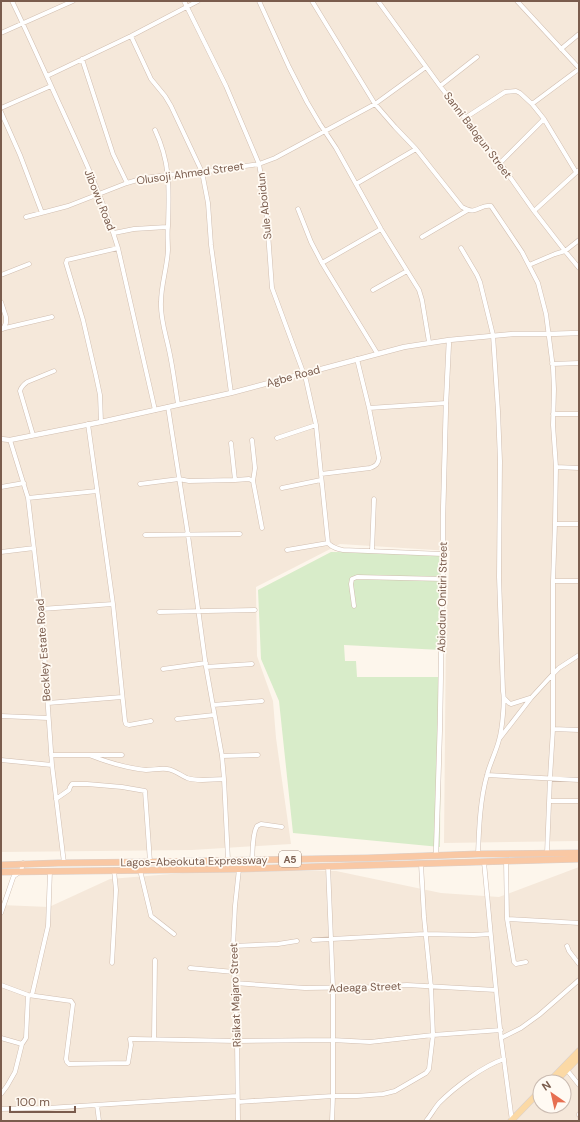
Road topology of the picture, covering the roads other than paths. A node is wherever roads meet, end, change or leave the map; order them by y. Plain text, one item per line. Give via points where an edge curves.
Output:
1 (12, 1) edge
2 (73, 1) edge
3 (184, 1) edge
4 (198, 1) edge
5 (259, 1) edge
6 (312, 1) edge
7 (378, 1) edge
8 (517, 1) edge
9 (187, 7) junction
10 (23, 24) junction
11 (1, 33) edge
12 (579, 34) edge
13 (131, 36) junction
14 (561, 49) junction
15 (477, 57) dead end
16 (82, 59) junction
17 (426, 67) junction
18 (579, 69) edge
19 (47, 76) junction
20 (51, 86) junction
21 (440, 86) junction
22 (375, 104) junction
23 (532, 104) junction
24 (1, 108) edge
25 (1, 112) edge
26 (465, 118) junction
27 (544, 120) junction
28 (155, 130) dead end
29 (325, 130) junction
30 (416, 149) junction
31 (500, 163) junction
32 (259, 164) junction
33 (578, 171) edge
34 (202, 172) junction
35 (168, 175) junction
36 (127, 183) junction
37 (356, 184) junction
38 (99, 194) junction
39 (298, 209) dead end
40 (468, 210) junction
41 (534, 210) junction
42 (42, 213) junction
43 (26, 217) dead end
44 (168, 227) junction
45 (381, 229) junction
46 (114, 233) junction
47 (422, 237) dead end
48 (579, 240) edge
49 (118, 248) junction
50 (461, 248) dead end
51 (564, 251) junction
52 (322, 263) junction
53 (29, 264) dead end
54 (529, 265) junction
55 (579, 268) edge
56 (407, 271) junction
57 (1, 275) edge
58 (374, 290) dead end
59 (1, 302) edge
60 (52, 317) dead end
61 (2, 329) edge
62 (579, 333) edge
63 (548, 334) junction
64 (493, 336) junction
65 (449, 340) junction
66 (429, 342) junction
67 (378, 353) junction
68 (357, 359) junction
69 (579, 363) edge
70 (552, 364) junction
71 (54, 371) dead end
72 (304, 373) junction
73 (231, 393) junction
74 (446, 403) junction
75 (178, 404) junction
76 (168, 407) junction
77 (369, 408) junction
78 (155, 410) junction
79 (554, 414) junction
80 (579, 414) edge
81 (101, 422) junction
82 (88, 424) junction
83 (316, 425) junction
84 (33, 435) junction
85 (1, 438) edge
86 (277, 438) dead end
87 (10, 440) junction
88 (252, 440) dead end
89 (231, 443) dead end
90 (556, 467) junction
91 (579, 468) edge
92 (321, 474) junction
93 (180, 479) junction
94 (235, 480) junction
95 (322, 480) junction
96 (253, 481) junction
97 (24, 483) junction
98 (140, 484) dead end
99 (1, 487) edge
100 (282, 488) dead end
101 (97, 491) junction
102 (28, 498) junction
103 (374, 499) dead end
104 (556, 524) junction
105 (579, 524) edge
106 (262, 528) dead end
107 (240, 534) dead end
108 (145, 535) dead end
109 (188, 535) junction
110 (328, 543) junction
111 (34, 548) junction
112 (287, 550) dead end
113 (372, 551) junction
114 (1, 552) edge
115 (443, 554) junction
116 (443, 579) junction
117 (553, 581) junction
118 (579, 581) edge
119 (113, 604) junction
120 (354, 606) dead end
121 (41, 609) junction
122 (255, 610) dead end
123 (159, 612) dead end
124 (198, 612) junction
125 (579, 655) edge
126 (252, 664) dead end
127 (206, 665) junction
128 (163, 668) dead end
129 (553, 674) junction
130 (122, 697) junction
131 (504, 698) junction
132 (531, 698) junction
133 (262, 701) dead end
134 (48, 703) junction
135 (212, 705) junction
136 (214, 715) junction
137 (1, 716) edge
138 (48, 718) junction
139 (177, 719) dead end
140 (152, 721) dead end
141 (553, 729) junction
142 (579, 730) edge
143 (500, 738) junction
144 (51, 755) junction
145 (89, 755) junction
146 (122, 755) dead end
147 (258, 755) dead end
148 (222, 756) junction
149 (1, 760) edge
150 (52, 765) junction
151 (487, 775) junction
152 (550, 778) junction
153 (224, 779) junction
154 (579, 780) edge
155 (56, 799) junction
156 (550, 801) junction
157 (579, 801) edge
158 (282, 827) dead end
159 (547, 853) junction
160 (579, 853) edge
161 (478, 854) junction
162 (436, 855) junction
163 (228, 860) junction
164 (252, 860) junction
165 (579, 860) edge
166 (506, 861) junction
167 (150, 862) junction
168 (484, 862) junction
169 (23, 863) junction
170 (64, 863) junction
171 (421, 864) junction
172 (1, 865) edge
173 (328, 866) junction
174 (240, 869) junction
175 (114, 870) junction
176 (140, 870) junction
177 (21, 871) junction
178 (50, 871) junction
179 (1, 872) edge
180 (1, 913) edge
181 (507, 919) junction
182 (579, 923) edge
183 (174, 934) dead end
184 (425, 934) junction
185 (490, 934) junction
186 (313, 940) dead end
187 (331, 940) junction
188 (297, 941) dead end
189 (233, 946) junction
190 (567, 946) dead end
191 (155, 960) dead end
192 (526, 962) dead end
193 (112, 963) dead end
194 (579, 964) edge
195 (190, 968) dead end
196 (234, 972) junction
197 (579, 980) edge
198 (234, 983) junction
199 (1, 985) edge
200 (431, 987) junction
201 (333, 988) junction
202 (496, 990) junction
203 (30, 995) junction
204 (501, 1030) junction
205 (432, 1035) junction
206 (1, 1038) edge
207 (501, 1038) junction
208 (154, 1039) junction
209 (332, 1040) junction
210 (237, 1041) junction
211 (22, 1044) junction
212 (579, 1051) edge
213 (579, 1057) edge
214 (504, 1059) junction
215 (567, 1070) junction
216 (557, 1074) edge
217 (563, 1074) edge
218 (579, 1085) edge
219 (1, 1094) edge
220 (237, 1096) junction
221 (333, 1096) junction
222 (532, 1100) edge
223 (238, 1102) junction
224 (532, 1104) edge
225 (97, 1105) junction
226 (1, 1109) edge
227 (99, 1121) edge
228 (238, 1121) edge
229 (332, 1121) edge
230 (426, 1121) edge
231 (513, 1121) edge

1 - 10 street, Jibowu Road
2 - 10 street
3 - 9 street, Sule Aboidun
4 - 9 street
5 - 29 street via 292,73
6 - 22 street
7 - 17 street, Sanni Balogun Street
8 - 14 street
9 - 13 street
9 - 32 street, Sule Aboidun via 226,86
10 - 11 street
10 - 19 street, Jibowu Road
12 - 14 street
13 - 16 street
13 - 34 street via 151,79 171,106
14 - 18 street
15 - 21 street
16 - 19 street
16 - 36 street via 113,154
17 - 21 street, Sanni Balogun Street
17 - 22 street, Olusoji Ahmed Street
18 - 23 street
19 - 20 street, Jibowu Road
20 - 24 street
20 - 38 street, Jibowu Road
21 - 26 street, Sanni Balogun Street
22 - 29 street, Olusoji Ahmed Street
22 - 30 street
23 - 26 street via 516,91 505,92
23 - 27 street
25 - 42 street
26 - 31 street, Sanni Balogun Street
27 - 31 street
27 - 33 street
28 - 35 street via 166,160
29 - 32 street, Olusoji Ahmed Street
29 - 37 street
30 - 37 street
30 - 40 street via 462,207
31 - 41 street, Sanni Balogun Street
32 - 34 street, Olusoji Ahmed Street
32 - 72 street, Sule Aboidun via 266,205 272,288
33 - 41 street
34 - 35 street, Olusoji Ahmed Street
34 - 73 street via 208,202 211,245
35 - 36 street, Olusoji Ahmed Street
35 - 44 street
36 - 38 street, Olusoji Ahmed Street
37 - 45 street
38 - 42 street, Olusoji Ahmed Street
38 - 46 street, Jibowu Road
39 - 52 street via 310,242
40 - 47 street
40 - 54 street via 491,206
41 - 51 street, Sanni Balogun Street
42 - 43 street, Olusoji Ahmed Street
44 - 46 street
44 - 75 street via 161,312
45 - 52 street
45 - 56 street
46 - 49 street, Jibowu Road
48 - 51 street
49 - 78 street, Jibowu Road
49 - 81 street via 67,260 66,263 96,376
50 - 64 street via 480,282
51 - 54 street
51 - 55 street, Sanni Balogun Street
52 - 67 street
53 - 57 street
54 - 63 street via 538,282
56 - 58 street
56 - 66 street via 419,290
59 - 61 street via 6,317
60 - 61 street
62 - 63 street, Agbe Road
63 - 64 street, Agbe Road
63 - 70 street
64 - 65 street, Agbe Road
64 - 131 street via 500,461 499,577
65 - 66 street, Agbe Road
65 - 74 street, Abiodun Onitiri Street
66 - 67 street, Agbe Road
67 - 68 street, Agbe Road
68 - 72 street, Agbe Road
68 - 77 street
69 - 70 street
70 - 79 street
71 - 84 street via 27,382 20,391
72 - 73 street, Agbe Road
72 - 83 street, Sule Aboidun
73 - 75 street, Agbe Road
74 - 77 street
74 - 115 street, Abiodun Onitiri Street
75 - 76 street, Agbe Road
76 - 78 street, Agbe Road
76 - 93 street
77 - 92 street via 378,464 370,468
78 - 81 street, Agbe Road
79 - 80 street
79 - 90 street
81 - 82 street, Agbe Road
82 - 84 street, Agbe Road
82 - 101 street
83 - 86 street
83 - 92 street, Sule Aboidun
84 - 87 street, Agbe Road
85 - 87 street
87 - 97 street, Beckley Estate Road
88 - 96 street via 255,471
89 - 94 street
90 - 91 street
90 - 104 street
92 - 95 street, Sule Aboidun
93 - 94 street
93 - 98 street
93 - 109 street
94 - 96 street
95 - 100 street
95 - 110 street, Sule Aboidun
96 - 106 street
97 - 99 street
97 - 102 street, Beckley Estate Road
101 - 102 street
101 - 119 street
102 - 111 street, Beckley Estate Road
103 - 113 street
104 - 105 street
104 - 117 street
107 - 109 street
108 - 109 street
109 - 124 street
110 - 112 street
110 - 113 street via 337,549
111 - 114 street
111 - 121 street, Beckley Estate Road
113 - 115 street
115 - 116 street, Abiodun Onitiri Street
116 - 120 street via 357,577 352,579 351,584
116 - 162 street, Abiodun Onitiri Street
117 - 118 street
117 - 129 street
119 - 121 street
119 - 130 street
121 - 134 street, Beckley Estate Road
122 - 124 street
123 - 124 street
124 - 127 street
125 - 129 street
126 - 127 street
127 - 128 street
127 - 135 street
129 - 132 street
129 - 141 street
130 - 134 street
130 - 140 street via 126,724
131 - 132 street via 512,704
131 - 143 street
132 - 143 street
133 - 135 street
134 - 138 street, Beckley Estate Road
135 - 136 street
136 - 139 street
136 - 148 street
137 - 138 street
138 - 144 street, Beckley Estate Road
141 - 142 street
141 - 152 street
143 - 151 street
144 - 145 street
144 - 150 street, Beckley Estate Road
145 - 146 street
145 - 153 street via 114,764 146,770 169,769 193,779
147 - 148 street
148 - 153 street
149 - 150 street
150 - 155 street, Beckley Estate Road
151 - 152 street
151 - 161 street via 482,800
152 - 154 street
152 - 156 street
153 - 163 street
155 - 167 street via 69,790 72,784 145,791
155 - 170 street, Beckley Estate Road
156 - 157 street
156 - 159 street
158 - 164 street via 261,824 257,826
159 - 160 highway, Lagos-Abeokuta Expressway / A5
159 - 161 highway, Lagos-Abeokuta Expressway / A5
161 - 162 highway, Lagos-Abeokuta Expressway / A5
162 - 164 highway, Lagos-Abeokuta Expressway / A5
163 - 164 highway, Lagos-Abeokuta Expressway / A5
163 - 167 highway, Lagos-Abeokuta Expressway / A5
165 - 166 highway, Lagos-Abeokuta Expressway / A5
166 - 168 highway, Lagos-Abeokuta Expressway / A5
166 - 181 street
167 - 170 highway, Lagos-Abeokuta Expressway / A5
168 - 171 highway, Lagos-Abeokuta Expressway / A5
168 - 185 street
169 - 170 highway, Lagos-Abeokuta Expressway / A5
169 - 172 highway, Lagos-Abeokuta Expressway / A5
169 - 177 street
171 - 173 highway, Lagos-Abeokuta Expressway / A5
171 - 184 street
173 - 174 highway, Lagos-Abeokuta Expressway / A5
173 - 187 street
174 - 176 highway, Lagos-Abeokuta Expressway / A5
174 - 189 street, Risikat Majaro Street
175 - 176 highway, Lagos-Abeokuta Expressway / A5
175 - 178 highway, Lagos-Abeokuta Expressway / A5
175 - 193 street via 116,896
176 - 183 street via 151,916
177 - 178 highway, Lagos-Abeokuta Expressway / A5
177 - 179 highway, Lagos-Abeokuta Expressway / A5
177 - 180 street via 13,878
178 - 203 street via 48,926
181 - 182 street
181 - 192 street via 514,962
184 - 185 street
184 - 187 street
184 - 200 street
185 - 202 street
186 - 187 street
187 - 201 street
188 - 189 street
189 - 196 street, Risikat Majaro Street
190 - 194 street
191 - 208 street
195 - 196 street
196 - 198 street, Risikat Majaro Street
197 - 207 street via 539,1015
198 - 201 street, Adeaga Street
198 - 210 street, Risikat Majaro Street
199 - 203 street
200 - 201 street, Adeaga Street via 406,985
200 - 202 street, Adeaga Street
200 - 205 street
201 - 209 street
202 - 204 street
203 - 208 street via 71,1001 73,1004 66,1059 69,1064 128,1063 130,1039
203 - 211 street via 27,1033
204 - 205 street
204 - 207 street
205 - 209 street via 370,1042
205 - 221 street via 429,1070 426,1073 395,1091 383,1094
206 - 211 street
207 - 214 street
208 - 210 street
209 - 210 street
209 - 221 street
210 - 220 street, Risikat Majaro Street
211 - 219 street via 15,1072
212 - 216 main road
213 - 215 main road
214 - 230 street via 485,1067 448,1095
214 - 231 street
215 - 217 main road
215 - 218 street
220 - 223 street, Risikat Majaro Street
220 - 225 street
221 - 223 street
221 - 229 street
222 - 231 main road
223 - 228 street, Risikat Majaro Street
224 - 231 main road
225 - 226 street
225 - 227 street

